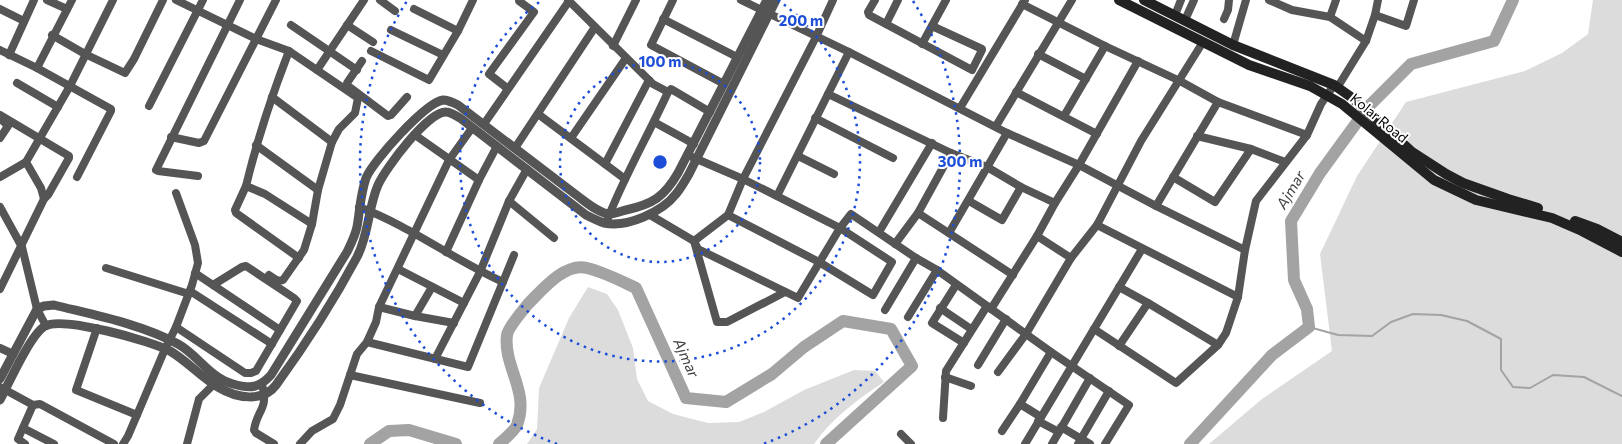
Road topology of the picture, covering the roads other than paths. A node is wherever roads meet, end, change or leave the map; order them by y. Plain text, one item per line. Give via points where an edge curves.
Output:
1 (34, 0) edge
2 (47, 0) edge
3 (72, 0) edge
4 (113, 0) edge
5 (163, 0) edge
6 (176, 0) edge
7 (203, 0) edge
8 (240, 0) edge
9 (276, 0) edge
10 (364, 0) edge
11 (380, 0) edge
12 (474, 0) edge
13 (520, 0) edge
14 (568, 0) edge
15 (636, 0) edge
16 (673, 0) edge
17 (741, 0) edge
18 (767, 0) edge
19 (776, 0) edge
20 (833, 0) edge
21 (875, 0) edge
22 (898, 0) edge
23 (946, 0) edge
24 (1072, 0) edge
25 (1118, 0) edge
26 (1144, 0) edge
27 (1181, 0) edge
28 (1194, 0) edge
29 (1230, 0) edge
30 (1246, 0) edge
31 (1270, 0) edge
32 (1336, 0) edge
33 (1378, 0) edge
34 (1414, 0) edge
35 (1023, 2) edge
36 (0, 9) edge
37 (67, 9) junction
38 (414, 9) dead end
39 (198, 10) junction
40 (395, 11) dead end
41 (765, 13) junction
42 (1175, 15) junction
43 (1375, 15) junction
44 (1330, 17) junction
45 (663, 19) junction
46 (1224, 19) dead end
47 (1185, 20) junction
48 (24, 22) junction
49 (1058, 22) junction
50 (886, 24) junction
51 (227, 25) junction
52 (291, 25) dead end
53 (347, 25) junction
54 (932, 26) junction
55 (595, 27) junction
56 (391, 30) dead end
57 (458, 31) junction
58 (52, 36) junction
59 (816, 37) junction
60 (256, 39) junction
61 (1366, 41) junction
62 (373, 42) dead end
63 (1203, 42) junction
64 (922, 44) junction
65 (1233, 45) junction
66 (613, 46) junction
67 (1105, 46) junction
68 (0, 50) edge
69 (289, 50) junction
70 (329, 51) junction
71 (371, 51) dead end
72 (849, 52) junction
73 (85, 54) junction
74 (1038, 54) junction
75 (9, 55) junction
76 (443, 56) junction
77 (737, 57) junction
78 (626, 58) junction
79 (362, 61) dead end
80 (1138, 61) junction
81 (37, 68) junction
82 (317, 70) junction
83 (357, 70) junction
84 (1086, 79) junction
85 (649, 80) junction
86 (1180, 81) junction
87 (16, 83) dead end
88 (724, 84) junction
89 (70, 86) junction
90 (1336, 87) junction
91 (508, 88) junction
92 (668, 92) junction
93 (1016, 92) junction
94 (828, 94) junction
95 (1327, 95) junction
96 (272, 96) junction
97 (407, 97) dead end
98 (1218, 102) junction
99 (149, 106) dead end
100 (58, 107) junction
101 (960, 108) junction
102 (710, 112) junction
103 (538, 114) junction
104 (0, 115) edge
105 (1064, 116) junction
106 (815, 118) junction
107 (0, 119) edge
108 (654, 122) junction
109 (484, 124) junction
110 (996, 126) junction
111 (472, 128) junction
112 (1007, 133) junction
113 (1097, 134) junction
114 (415, 135) junction
115 (1307, 135) junction
116 (1197, 136) junction
117 (171, 137) junction
118 (0, 138) edge
119 (571, 138) junction
120 (40, 139) junction
121 (332, 142) junction
122 (932, 142) junction
123 (694, 144) junction
124 (256, 145) junction
125 (497, 146) junction
126 (515, 148) junction
127 (1251, 149) junction
128 (951, 153) junction
129 (798, 156) junction
130 (1410, 156) junction
131 (692, 157) junction
132 (893, 158) dead end
133 (448, 160) junction
134 (26, 162) junction
135 (1285, 162) junction
136 (605, 164) junction
137 (1078, 165) junction
138 (987, 168) junction
139 (527, 169) junction
140 (834, 174) dead end
141 (198, 176) dead end
142 (0, 177) edge
143 (77, 177) dead end
144 (1173, 177) junction
145 (743, 178) junction
146 (625, 179) junction
147 (479, 180) junction
148 (1119, 185) junction
149 (246, 186) junction
150 (1021, 187) junction
151 (318, 190) junction
152 (176, 193) dead end
153 (777, 196) junction
154 (44, 199) junction
155 (509, 201) junction
156 (969, 201) junction
157 (1054, 203) junction
158 (1156, 206) junction
159 (0, 207) edge
160 (359, 207) junction
161 (371, 211) junction
162 (918, 213) junction
163 (609, 214) junction
164 (650, 215) junction
165 (728, 215) junction
166 (606, 223) junction
167 (312, 224) junction
168 (1097, 225) junction
169 (840, 228) junction
170 (879, 232) junction
171 (949, 233) junction
172 (414, 234) junction
173 (1038, 236) junction
174 (554, 238) dead end
175 (694, 241) junction
176 (1622, 242) edge
177 (896, 244) junction
178 (22, 247) junction
179 (1142, 249) junction
180 (1245, 250) junction
181 (446, 252) junction
182 (1622, 252) edge
183 (514, 256) dead end
184 (299, 258) junction
185 (916, 258) junction
186 (1071, 258) junction
187 (819, 262) junction
188 (106, 268) dead end
189 (398, 269) junction
190 (937, 270) junction
191 (480, 272) junction
192 (195, 273) junction
193 (269, 275) dead end
194 (1013, 275) junction
195 (503, 282) junction
196 (213, 285) junction
197 (956, 285) junction
198 (432, 287) junction
199 (1119, 287) junction
200 (0, 290) edge
201 (190, 292) junction
202 (785, 292) junction
203 (1238, 297) junction
204 (464, 302) junction
205 (1148, 303) junction
206 (379, 307) junction
207 (989, 307) junction
208 (940, 308) junction
209 (37, 309) junction
210 (885, 310) dead end
211 (415, 316) junction
212 (908, 317) dead end
213 (1006, 319) junction
214 (454, 324) junction
215 (46, 326) junction
216 (176, 327) junction
217 (97, 328) junction
218 (1094, 329) junction
219 (280, 330) junction
220 (971, 330) junction
221 (1026, 334) junction
222 (171, 340) junction
223 (367, 342) junction
224 (964, 343) junction
225 (272, 344) junction
226 (1218, 345) junction
227 (1119, 346) junction
228 (0, 348) edge
229 (165, 349) junction
230 (1051, 352) junction
231 (13, 354) junction
232 (436, 359) junction
233 (978, 366) dead end
234 (1072, 366) junction
235 (998, 372) dead end
236 (208, 374) junction
237 (350, 375) junction
238 (945, 376) junction
239 (1090, 378) junction
240 (0, 379) edge
241 (216, 381) junction
242 (262, 384) junction
243 (971, 386) dead end
244 (3, 389) edge
245 (1109, 391) junction
246 (265, 396) junction
247 (0, 400) edge
248 (480, 403) dead end
249 (1020, 404) junction
250 (33, 405) junction
251 (56, 409) dead end
252 (137, 414) junction
253 (943, 418) dead end
254 (1040, 419) junction
255 (23, 428) junction
256 (1060, 430) junction
257 (1002, 432) dead end
258 (902, 434) dead end
259 (1079, 441) edge
260 (25, 444) edge
261 (54, 444) edge
262 (114, 444) edge
263 (123, 444) edge
264 (187, 444) edge
265 (274, 444) edge
266 (300, 444) edge
267 (911, 444) edge
268 (1025, 444) edge
269 (1052, 444) edge
270 (1090, 444) edge
271 (1105, 444) edge

1 - 48 street
2 - 37 street
3 - 37 street
4 - 73 street
5 - 73 street via 126,72
6 - 39 street
7 - 39 street
8 - 51 street
9 - 60 street
10 - 53 street
11 - 40 street
12 - 57 street
13 - 91 street via 534,12 489,74
14 - 55 street
14 - 91 street
15 - 66 street
16 - 45 street
17 - 41 street
18 - 41 street
19 - 41 street
20 - 59 street
21 - 50 street via 868,14
22 - 50 street
23 - 54 street
24 - 49 street
25 - 63 main road, Kolar Road
26 - 42 main road, Kolar Road
27 - 42 street
28 - 47 street
29 - 46 street
30 - 65 street
31 - 44 street via 1292,10
32 - 44 street
33 - 43 street
34 - 43 street via 1406,26
35 - 49 street
35 - 101 street
36 - 48 street
37 - 58 street
38 - 57 street
39 - 51 street
39 - 99 street
41 - 59 street
41 - 77 street
41 - 131 street
42 - 47 main road, Kolar Road
43 - 61 street
44 - 61 street
45 - 77 street
45 - 88 street via 651,45
47 - 65 main road, Kolar Road
48 - 75 street
49 - 67 street
49 - 74 street
50 - 64 street
51 - 60 street
51 - 117 street
52 - 70 street
53 - 62 street
53 - 70 street
54 - 64 street
54 - 64 street via 982,49 979,57 971,71
55 - 66 street
55 - 103 street
56 - 76 street
57 - 76 street
58 - 73 street
58 - 81 street
59 - 72 street
59 - 145 street
60 - 69 street
60 - 117 street via 204,141 199,143
61 - 90 street
63 - 86 street
63 - 95 main road, Kolar Road via 1249,65
65 - 90 main road, Kolar Road
66 - 78 street
67 - 80 street
67 - 84 street
68 - 75 street
69 - 82 street
69 - 96 street
70 - 82 street
70 - 83 street
71 - 76 street via 429,80
72 - 94 street
72 - 101 street
73 - 89 street
74 - 84 street
74 - 93 street
75 - 81 street
77 - 88 street
78 - 85 street
78 - 119 street
79 - 83 street
80 - 86 street
80 - 113 street
81 - 89 street
82 - 121 street via 358,98 355,112
83 - 97 street via 348,86 388,116 392,116
84 - 105 street
85 - 92 street
85 - 136 street
86 - 98 street
86 - 148 street via 1141,142
87 - 100 street
88 - 102 street
89 - 100 street
89 - 143 street via 111,111
90 - 95 street
90 - 130 main road, Kolar Road via 1351,97
91 - 109 street
92 - 102 street via 671,89
92 - 108 street
93 - 105 street
93 - 110 street
94 - 106 street
94 - 122 street
95 - 115 street
95 - 130 main road, Kolar Road
96 - 121 street
96 - 124 street
98 - 115 street
98 - 116 street
100 - 120 street
101 - 110 street
102 - 123 street
103 - 119 street
103 - 126 street
104 - 120 street
105 - 113 street
106 - 129 street
106 - 132 street
107 - 118 street via 8,126
108 - 123 street
108 - 146 street
109 - 126 street
109 - 160 street via 451,102 443,100 434,105 377,160 367,176
110 - 112 street
111 - 114 street via 446,112 432,118
111 - 125 street
111 - 133 street
112 - 137 street
112 - 138 street
113 - 137 street
114 - 133 street
114 - 161 street via 386,170
115 - 135 street
116 - 127 street
116 - 144 street
117 - 141 street via 156,171
119 - 136 street
120 - 134 street
120 - 154 street via 70,157
121 - 151 street
122 - 128 street
122 - 170 street
123 - 131 street
124 - 149 street
124 - 151 street
125 - 139 street
125 - 147 street
126 - 163 street via 579,197
127 - 135 street
127 - 144 street via 1215,202
128 - 138 street
128 - 162 street
129 - 140 street
129 - 153 street
130 - 176 main road, Kolar Road via 1463,183 1550,211
130 - 182 main road, Kolar Road via 1434,180 1476,200 1552,218
131 - 145 street
131 - 163 street via 658,199
131 - 164 street via 676,194
133 - 147 street
133 - 172 street
134 - 142 street
134 - 154 street
135 - 180 street via 1256,201
136 - 146 street
137 - 148 street
137 - 157 street
138 - 150 street
138 - 156 street
139 - 155 street
139 - 166 street via 579,210
144 - 158 street
145 - 153 street
145 - 165 street
146 - 163 street
147 - 181 street
148 - 158 street
148 - 168 street
149 - 167 street via 265,194
149 - 184 street via 236,214
150 - 156 street via 1002,220
150 - 157 street
151 - 167 street
152 - 192 street via 195,245 198,263
153 - 169 street
154 - 178 street
155 - 174 street
155 - 191 street
156 - 171 street
157 - 173 street
158 - 180 street
159 - 178 street
160 - 161 street
160 - 242 street via 357,226 348,252
161 - 172 street
161 - 246 street via 362,247 332,302 300,353
162 - 171 street
162 - 177 street
163 - 166 street
164 - 166 street
164 - 175 street
165 - 175 street
165 - 187 street
167 - 184 street
168 - 179 street
168 - 186 street
169 - 170 street via 851,214
169 - 187 street
169 - 187 street via 892,262 873,295
170 - 177 street
171 - 194 street
172 - 181 street
172 - 189 street
173 - 186 street
173 - 194 street
175 - 202 street via 698,249
175 - 202 street via 717,322 727,322
177 - 185 street
178 - 200 street
178 - 209 street
179 - 199 street
179 - 203 street
180 - 203 street
181 - 191 street
183 - 195 street
184 - 193 street via 283,280 278,281
185 - 190 street
185 - 210 street
186 - 221 street
187 - 202 street via 798,298
188 - 201 street
189 - 198 street
189 - 206 street
190 - 197 street
190 - 212 street
191 - 195 street
191 - 204 street
192 - 196 street
192 - 201 street
194 - 207 street
195 - 232 street via 468,367
196 - 219 street
196 - 219 street via 246,266 294,298 297,304
197 - 207 street
197 - 208 street
198 - 204 street
198 - 211 street
199 - 205 street
199 - 218 street
201 - 216 street
201 - 225 street
203 - 226 street via 1226,333
204 - 214 street
205 - 226 street
205 - 227 street
206 - 211 street
206 - 223 street
207 - 213 street
207 - 220 street
208 - 220 street
208 - 224 street via 932,323
209 - 215 street
209 - 222 street via 54,305
209 - 231 street
211 - 214 street
213 - 221 street
213 - 233 street
214 - 232 street
215 - 217 street via 74,324
215 - 244 street via 28,347
216 - 222 street
216 - 225 street via 245,373 256,371
217 - 229 street
217 - 252 street via 76,390
218 - 227 street
218 - 234 street
219 - 225 street
220 - 224 street
221 - 230 street
221 - 235 street
222 - 229 street
222 - 236 street via 190,352
223 - 232 street
223 - 237 street via 356,354
224 - 238 street
226 - 227 street via 1176,383
228 - 231 street
229 - 236 street
229 - 252 street
230 - 234 street
230 - 249 street
231 - 240 street
234 - 239 street
234 - 254 street
236 - 241 street
237 - 248 street
237 - 266 street via 333,419 312,431
238 - 243 street
238 - 253 street
239 - 245 street
239 - 256 street
241 - 242 street via 244,387
241 - 246 street via 238,395
241 - 264 street via 199,399
242 - 246 street
244 - 247 street
244 - 250 street
245 - 259 street
245 - 271 street via 1129,404
246 - 265 street via 254,430
249 - 254 street
249 - 257 street
250 - 255 street
250 - 262 street via 40,404
251 - 263 street
252 - 263 street
254 - 256 street
254 - 268 street
255 - 260 street via 18,439
255 - 261 street
256 - 259 street
256 - 269 street
258 - 267 street
259 - 270 street

